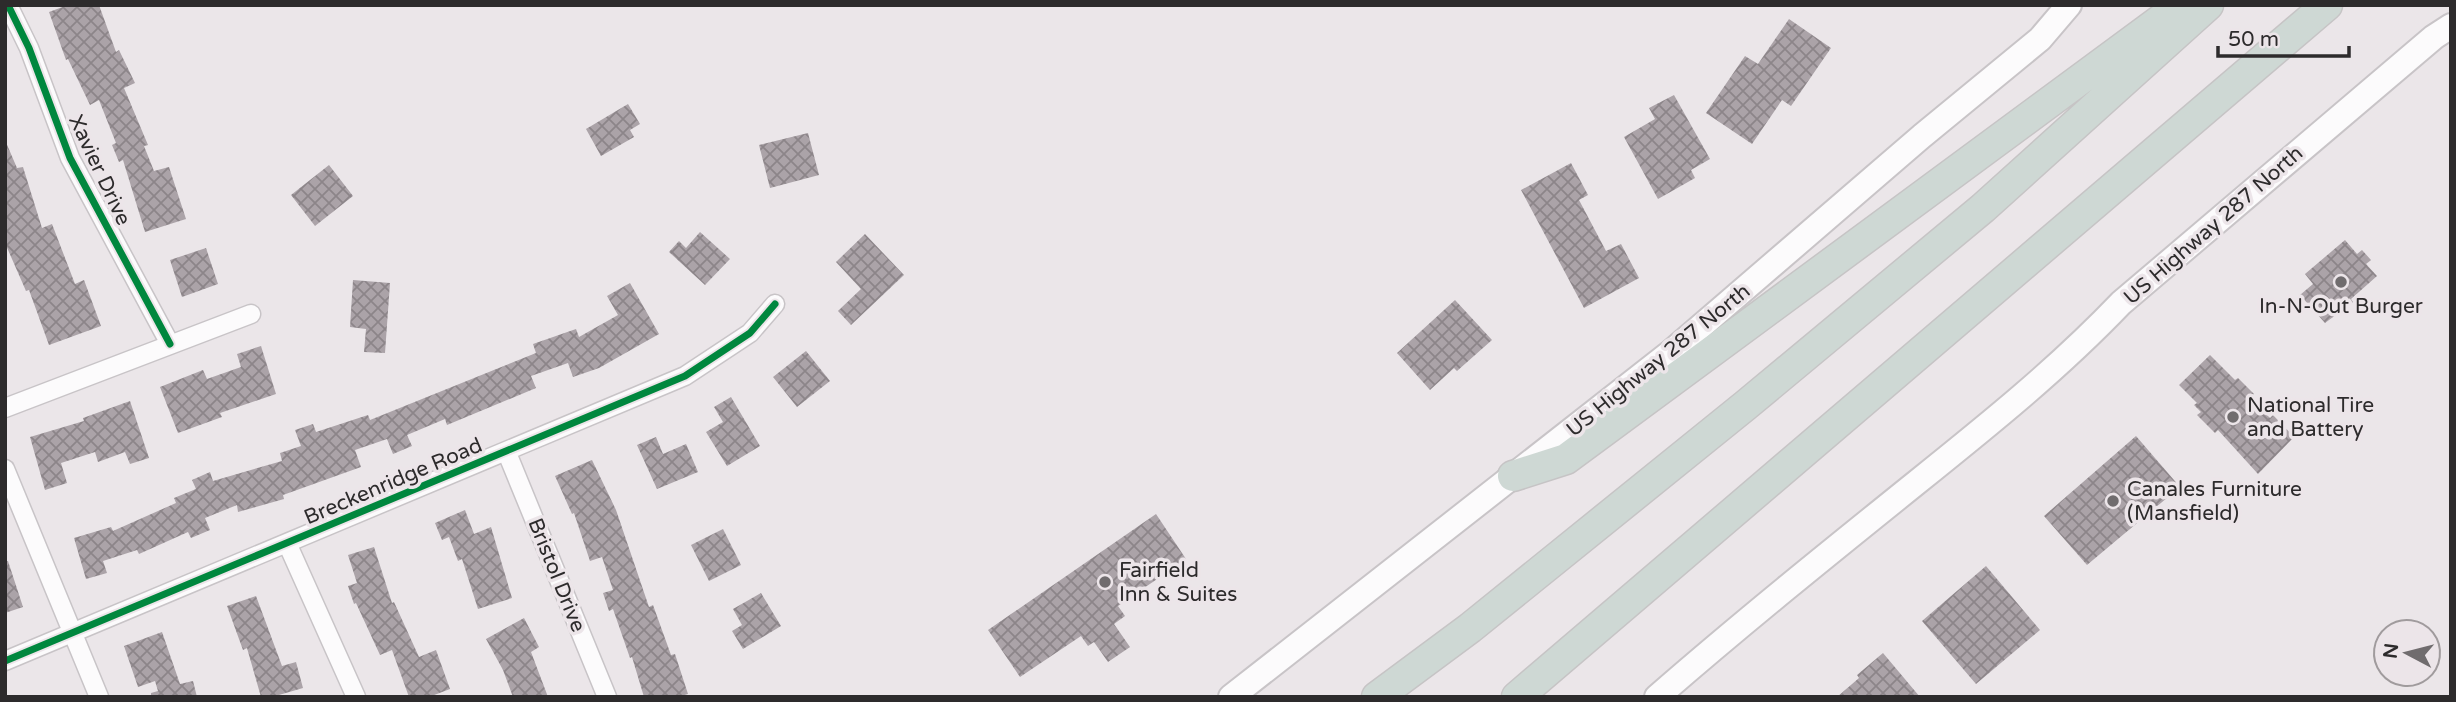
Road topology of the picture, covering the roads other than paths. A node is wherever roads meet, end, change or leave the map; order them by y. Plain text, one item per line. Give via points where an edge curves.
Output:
1 (9, 5) edge
2 (2069, 5) edge
3 (2181, 5) edge
4 (2208, 5) edge
5 (2327, 5) edge
6 (2451, 26) edge
7 (775, 304) dead end
8 (251, 314) dead end
9 (170, 344) junction
10 (5, 408) edge
11 (507, 453) junction
12 (5, 469) edge
13 (1513, 477) junction
14 (287, 544) junction
15 (72, 634) junction
16 (5, 661) edge
17 (99, 697) edge
18 (356, 697) edge
19 (607, 697) edge
20 (1231, 697) edge
21 (1377, 697) edge
22 (1517, 697) edge
23 (1657, 697) edge

1 - 9 street, Xavier Drive via 70,158
2 - 13 main road, US Highway 287 North via 2040,39 1679,345
3 - 13 highway via 1566,459
4 - 21 highway via 1972,217 1502,603
5 - 22 highway
6 - 23 main road, US Highway 287 North via 2120,303 2077,349
7 - 11 street, Breckenridge Road via 750,333 685,376
8 - 9 street
9 - 10 street
11 - 14 street, Breckenridge Road
11 - 19 street, Bristol Drive
12 - 15 street
13 - 20 main road, US Highway 287 North
14 - 15 street, Breckenridge Road
14 - 18 street
15 - 16 street, Breckenridge Road
15 - 17 street

